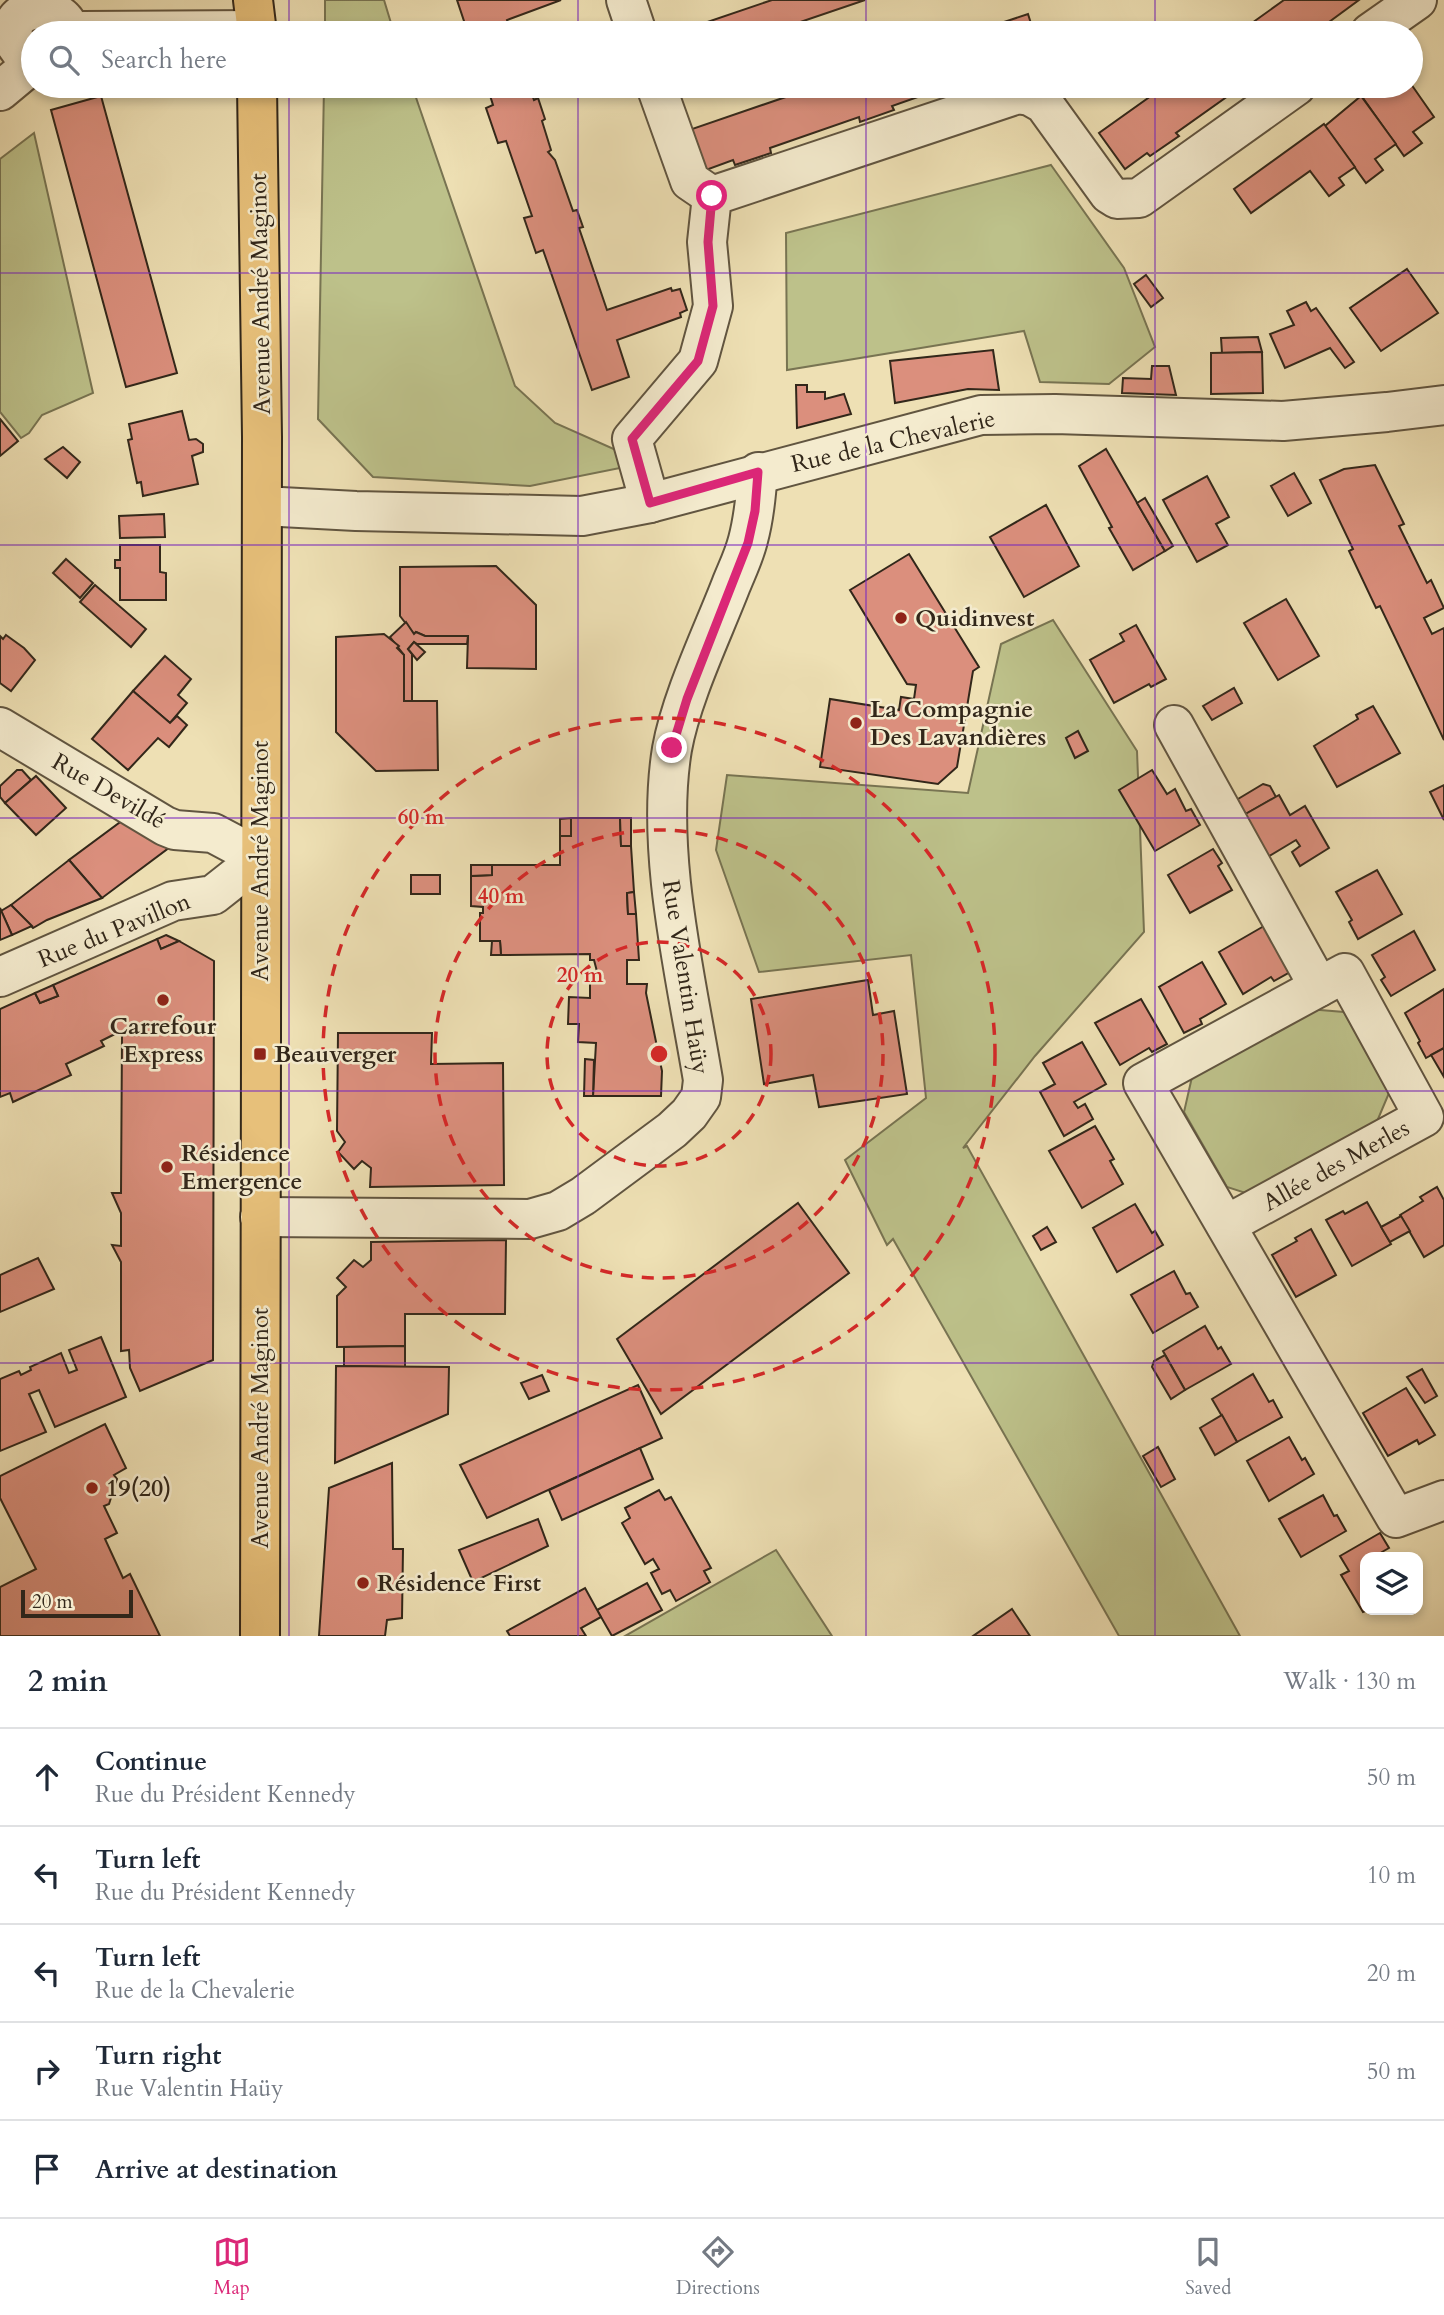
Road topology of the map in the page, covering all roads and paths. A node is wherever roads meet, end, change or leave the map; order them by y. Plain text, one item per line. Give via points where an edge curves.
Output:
1 (1417, 0) edge
2 (259, 16) edge
3 (200, 21) edge
4 (1387, 21) edge
5 (21, 29) edge
6 (21, 50) edge
7 (21, 74) edge
8 (0, 91) edge
9 (257, 98) edge
10 (660, 98) edge
11 (1006, 98) edge
12 (1034, 98) edge
13 (1279, 98) edge
14 (712, 196) junction
15 (1444, 405) edge
16 (758, 472) junction
17 (650, 503) junction
18 (262, 506) junction
19 (1174, 725) dead end
20 (0, 727) edge
21 (260, 858) junction
22 (0, 977) edge
23 (1319, 987) junction
24 (260, 1217) junction
25 (1226, 1225) junction
26 (1444, 1500) edge
27 (260, 1636) edge

1 - 4 street
2 - 3 street
5 - 6 street via 13,36
7 - 8 street
9 - 18 main road, Avenue André Maginot
10 - 14 street via 690,181
11 - 14 street
12 - 13 street via 1044,104 1117,199 1139,198
14 - 17 street via 708,242 713,306 698,361 632,439
15 - 16 street, Rue de la Chevalerie via 1283,421 981,415
16 - 17 street, Rue de la Chevalerie
16 - 24 street, Rue Valentin Haüy via 748,543 687,699 672,748 667,799 668,854 703,1080 701,1097 672,1130 583,1196 558,1211 530,1219
17 - 18 street, Rue de la Chevalerie via 582,516
18 - 21 main road, Avenue André Maginot
19 - 23 street
20 - 21 street, Rue Devildé via 165,826 213,834
21 - 22 street, Rue du Pavillon via 214,895 173,901
21 - 24 main road, Avenue André Maginot
23 - 25 street, Allée des Merles via 1143,1083
23 - 25 street, Allée des Merles via 1345,973 1424,1117
24 - 27 main road, Avenue André Maginot
25 - 26 street, Allée des Merles via 1396,1517

